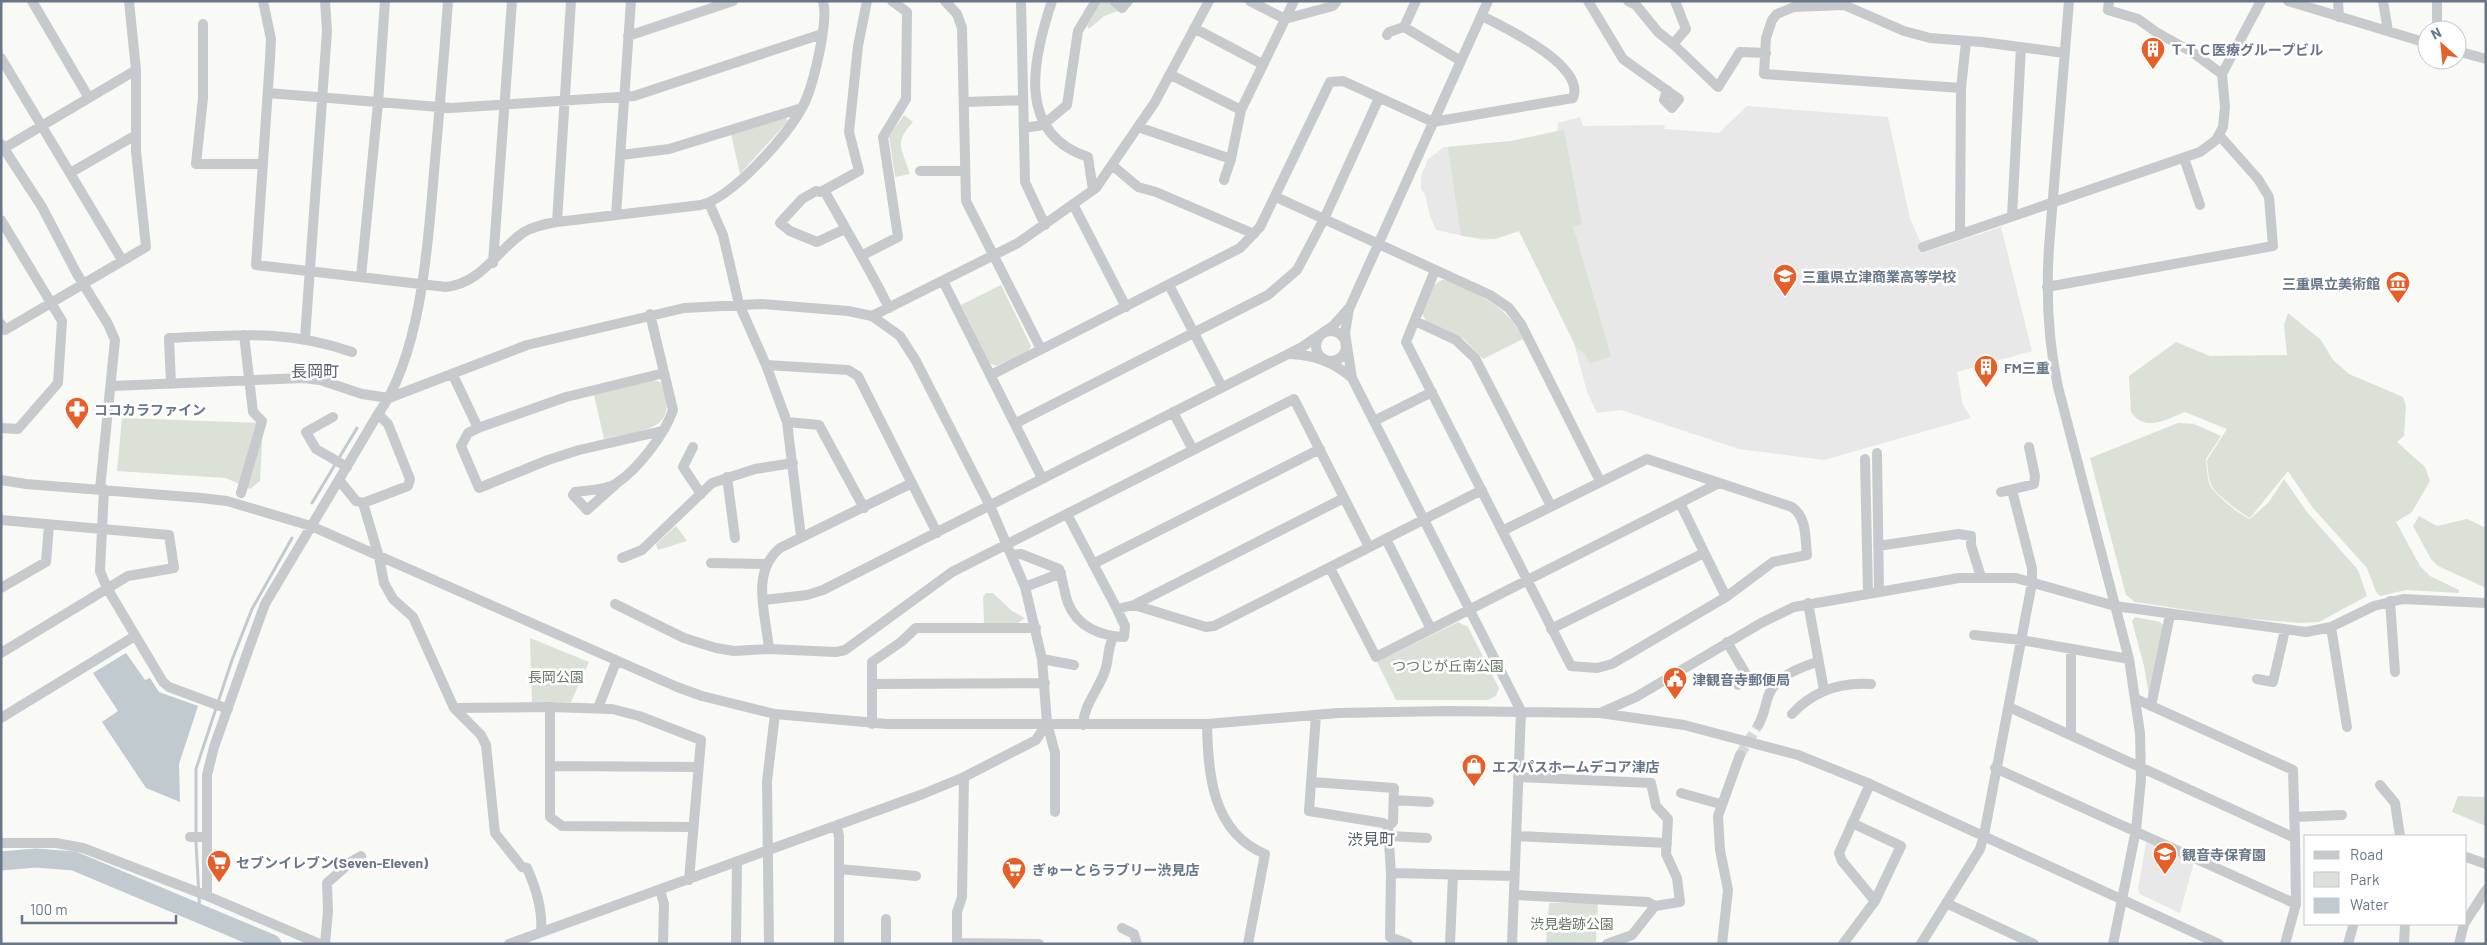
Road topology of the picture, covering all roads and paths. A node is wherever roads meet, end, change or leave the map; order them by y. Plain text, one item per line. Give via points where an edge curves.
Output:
1 (32, 1) edge
2 (129, 1) edge
3 (263, 1) edge
4 (325, 1) edge
5 (385, 1) edge
6 (448, 1) edge
7 (512, 1) edge
8 (571, 1) edge
9 (631, 1) edge
10 (733, 1) edge
11 (823, 1) edge
12 (867, 1) edge
13 (892, 1) edge
14 (1021, 1) edge
15 (1052, 1) edge
16 (1096, 1) edge
17 (1114, 1) edge
18 (1128, 1) edge
19 (1209, 1) edge
20 (1250, 1) edge
21 (1294, 1) edge
22 (1337, 1) edge
23 (1416, 1) edge
24 (1488, 1) edge
25 (1588, 1) edge
26 (1628, 1) edge
27 (1675, 1) edge
28 (2068, 1) edge
29 (2109, 1) edge
30 (2261, 1) edge
31 (2288, 1) edge
32 (2338, 1) edge
33 (2383, 1) edge
34 (2437, 1) edge
35 (952, 3) edge
36 (1482, 16) junction
37 (2340, 17) junction
38 (1285, 19) junction
39 (2437, 20) edge
40 (203, 24) dead end
41 (1404, 27) junction
42 (1194, 28) junction
43 (2388, 30) junction
44 (822, 34) junction
45 (1387, 35) dead end
46 (628, 36) junction
47 (2417, 39) edge
48 (1966, 42) junction
49 (1673, 44) junction
50 (2021, 48) junction
51 (1766, 53) junction
52 (2065, 53) junction
53 (2467, 54) edge
54 (1, 58) edge
55 (2486, 59) edge
56 (1461, 60) junction
57 (1262, 64) junction
58 (136, 70) junction
59 (2222, 74) junction
60 (1171, 75) junction
61 (1961, 88) junction
62 (1667, 90) dead end
63 (268, 93) junction
64 (626, 96) junction
65 (89, 98) junction
66 (323, 98) junction
67 (1379, 98) junction
68 (564, 100) junction
69 (1022, 100) junction
70 (964, 102) junction
71 (378, 103) junction
72 (504, 104) junction
73 (440, 107) junction
74 (802, 108) junction
75 (1241, 110) junction
76 (1433, 122) junction
77 (1043, 125) junction
78 (42, 126) junction
79 (1138, 127) junction
80 (1024, 128) junction
81 (136, 135) junction
82 (2219, 135) junction
83 (2, 148) edge
84 (621, 155) junction
85 (1231, 158) junction
86 (2184, 158) junction
87 (262, 164) junction
88 (1112, 165) junction
89 (920, 171) dead end
90 (964, 171) junction
91 (70, 173) junction
92 (1224, 180) dead end
93 (824, 190) junction
94 (1093, 190) junction
95 (1276, 196) junction
96 (2053, 202) junction
97 (709, 203) junction
98 (1073, 204) junction
99 (2200, 205) dead end
100 (616, 215) junction
101 (2012, 216) junction
102 (1324, 219) junction
103 (1, 220) edge
104 (557, 222) junction
105 (1045, 225) junction
106 (845, 229) junction
107 (1254, 234) junction
108 (1960, 234) junction
109 (1378, 243) junction
110 (1923, 247) dead end
111 (863, 255) junction
112 (993, 256) junction
113 (122, 260) junction
114 (493, 263) junction
115 (1435, 270) junction
116 (309, 271) junction
117 (361, 277) junction
118 (942, 281) junction
119 (84, 284) junction
120 (423, 284) junction
121 (1170, 285) junction
122 (2047, 287) junction
123 (51, 303) junction
124 (739, 304) junction
125 (1126, 306) junction
126 (889, 308) junction
127 (1349, 308) junction
128 (650, 314) junction
129 (872, 316) junction
130 (1415, 321) junction
131 (1, 324) edge
132 (1195, 334) junction
133 (1323, 334) junction
134 (244, 335) junction
135 (305, 338) junction
136 (1346, 344) junction
137 (1041, 349) junction
138 (352, 352) dead end
139 (1290, 354) junction
140 (1323, 359) junction
141 (766, 365) junction
142 (664, 373) junction
143 (453, 375) junction
144 (991, 375) junction
145 (1352, 378) junction
146 (248, 380) junction
147 (171, 384) junction
148 (112, 386) junction
149 (1222, 388) junction
150 (1432, 392) junction
151 (389, 398) junction
152 (1173, 412) junction
153 (378, 414) junction
154 (333, 417) dead end
155 (1374, 421) junction
156 (787, 422) junction
157 (1016, 424) junction
158 (1, 428) edge
159 (478, 428) junction
160 (662, 431) junction
161 (694, 447) dead end
162 (2029, 448) dead end
163 (1320, 449) junction
164 (1193, 450) junction
165 (1877, 453) dead end
166 (1865, 459) dead end
167 (793, 463) junction
168 (345, 466) junction
169 (727, 477) junction
170 (1042, 478) junction
171 (1, 480) edge
172 (339, 480) junction
173 (1600, 482) junction
174 (912, 483) junction
175 (1718, 483) junction
176 (616, 484) dead end
177 (102, 489) junction
178 (1482, 490) junction
179 (2012, 490) junction
180 (2001, 492) dead end
181 (241, 493) dead end
182 (701, 494) junction
183 (1344, 498) junction
184 (362, 503) junction
185 (1680, 503) junction
186 (990, 506) junction
187 (1551, 506) junction
188 (864, 508) junction
189 (1067, 514) junction
190 (1425, 519) junction
191 (3, 521) edge
192 (49, 525) junction
193 (312, 526) junction
194 (103, 529) junction
195 (1502, 531) junction
196 (937, 533) junction
197 (735, 538) dead end
198 (801, 538) junction
199 (1386, 539) junction
200 (1007, 544) junction
201 (1878, 546) junction
202 (1369, 547) junction
203 (1704, 553) junction
204 (1011, 555) junction
205 (379, 557) junction
206 (622, 558) dead end
207 (711, 563) dead end
208 (766, 564) junction
209 (1093, 564) junction
210 (1330, 568) junction
211 (1061, 574) junction
212 (1981, 577) junction
213 (1527, 580) junction
214 (2032, 583) junction
215 (1025, 587) junction
216 (1, 588) edge
217 (107, 588) junction
218 (1874, 592) junction
219 (1726, 597) junction
220 (764, 600) junction
221 (2390, 601) junction
222 (1808, 603) junction
223 (2486, 603) edge
224 (615, 604) dead end
225 (1134, 606) junction
226 (2115, 606) junction
227 (1116, 609) junction
228 (1470, 610) junction
229 (2170, 615) junction
230 (2331, 627) junction
231 (1036, 628) junction
232 (1431, 629) junction
233 (1552, 629) junction
234 (2284, 630) junction
235 (1974, 635) dead end
236 (135, 636) junction
237 (1113, 637) junction
238 (2021, 640) junction
239 (1727, 642) junction
240 (769, 649) junction
241 (2071, 649) junction
242 (1, 653) edge
243 (1042, 659) junction
244 (2130, 660) junction
245 (616, 662) junction
246 (1817, 662) junction
247 (1074, 665) dead end
248 (2395, 672) dead end
249 (2257, 679) dead end
250 (1045, 683) junction
251 (872, 684) junction
252 (1871, 684) dead end
253 (1738, 685) dead end
254 (1824, 690) junction
255 (2136, 699) junction
256 (2151, 706) junction
257 (550, 707) junction
258 (2009, 707) junction
259 (225, 708) junction
260 (454, 708) junction
261 (598, 708) junction
262 (1521, 711) junction
263 (1600, 713) junction
264 (775, 714) junction
265 (1792, 714) dead end
266 (1316, 715) junction
267 (1, 718) edge
268 (1046, 723) junction
269 (872, 724) junction
270 (1206, 724) junction
271 (1759, 724) tunnel mouth
272 (1083, 725) junction
273 (2347, 727) dead end
274 (2071, 734) junction
275 (1740, 755) tunnel mouth
276 (550, 766) junction
277 (2141, 767) junction
278 (698, 768) junction
279 (1996, 768) junction
280 (964, 777) junction
281 (1518, 777) junction
282 (1312, 782) junction
283 (1870, 784) junction
284 (2380, 785) dead end
285 (1680, 793) dead end
286 (1394, 800) junction
287 (1429, 802) dead end
288 (1720, 804) junction
289 (1055, 812) dead end
290 (2342, 816) dead end
291 (2294, 817) junction
292 (1852, 823) junction
293 (837, 826) junction
294 (693, 828) junction
295 (2136, 830) junction
296 (1389, 831) junction
297 (1984, 835) junction
298 (2401, 835) edge
299 (1516, 836) junction
300 (190, 837) dead end
301 (204, 837) junction
302 (1427, 838) dead end
303 (2295, 838) junction
304 (1, 843) edge
305 (1667, 843) junction
306 (769, 851) junction
307 (361, 856) dead end
308 (2467, 857) edge
309 (737, 862) junction
310 (2486, 864) edge
311 (839, 869) junction
312 (2301, 870) edge
313 (1391, 872) junction
314 (1452, 875) junction
315 (916, 876) dead end
316 (1514, 876) junction
317 (689, 880) junction
318 (660, 890) junction
319 (2486, 890) edge
320 (206, 895) junction
321 (1515, 895) junction
322 (2123, 900) junction
323 (1876, 901) junction
324 (1946, 903) junction
325 (2296, 904) junction
326 (1655, 906) junction
327 (886, 919) dead end
328 (2467, 919) edge
329 (2405, 925) edge
330 (2464, 925) edge
331 (2353, 926) dead end
332 (1122, 928) dead end
333 (541, 932) junction
334 (957, 943) edge
335 (320, 944) edge
336 (325, 944) edge
337 (509, 944) edge
338 (663, 944) edge
339 (736, 944) edge
340 (768, 944) edge
341 (839, 944) edge
342 (886, 944) edge
343 (1039, 944) edge
344 (1137, 944) edge
345 (1248, 944) edge
346 (1408, 944) edge
347 (1450, 944) edge
348 (1512, 944) edge
349 (1607, 944) edge
350 (1722, 944) edge
351 (1844, 944) edge
352 (1921, 944) edge
353 (2034, 944) edge
354 (2113, 944) edge
355 (2219, 944) edge
356 (2285, 944) edge
357 (2348, 944) edge
358 (2404, 944) edge
359 (2458, 944) edge

1 - 65 street
2 - 58 street
3 - 63 street via 271,39
4 - 66 street via 327,31
5 - 71 street
6 - 73 street
7 - 72 street
8 - 68 street
9 - 46 street
10 - 46 street
11 - 44 street
12 - 93 street via 858,46 849,132 859,171
13 - 111 street via 907,12 906,100 883,137 898,237
14 - 69 street
15 - 77 street via 1038,49 1035,92
16 - 77 street via 1078,31 1067,105
17 - 18 street via 1122,8
19 - 42 street
20 - 38 street
21 - 38 street
22 - 38 street via 1333,6
23 - 41 street
24 - 36 street
25 - 62 street via 1623,59
26 - 49 street via 1636,5 1658,32
27 - 49 street via 1686,29
28 - 52 street
29 - 59 street via 2108,10 2138,18
30 - 59 street
31 - 37 street
32 - 37 street
33 - 43 street
34 - 39 street
35 - 70 street via 962,28
36 - 56 street
36 - 76 street via 1545,51 1572,78 1576,89 1573,98
37 - 43 street
38 - 57 street
40 - 87 street via 203,98 196,164
41 - 45 street
41 - 56 street
42 - 57 street
42 - 60 street
43 - 47 street
44 - 64 street
44 - 74 street via 809,92
46 - 64 street
48 - 50 street
48 - 51 street via 1919,36 1844,5 1823,6 1794,8 1777,14 1767,30
48 - 61 street
49 - 51 street via 1718,87 1740,52
50 - 52 street
50 - 101 street
51 - 61 street via 1764,74
52 - 96 street
53 - 55 street
54 - 78 street
56 - 76 street
57 - 75 street
58 - 65 street
58 - 81 street
59 - 82 street via 2225,107
60 - 75 street
60 - 79 street
61 - 108 street
63 - 66 street
63 - 87 street
64 - 68 street
64 - 84 street
65 - 78 street
66 - 71 street
66 - 116 street
67 - 76 street
67 - 95 street via 1344,81 1330,82
67 - 102 street
68 - 72 street
68 - 104 street
69 - 70 street
69 - 80 street
70 - 90 street
71 - 73 street
71 - 117 street
72 - 73 street
72 - 114 street
73 - 120 street
74 - 84 street via 669,149
74 - 97 street via 744,177
75 - 85 street
76 - 109 street
77 - 80 street
77 - 94 street via 1064,148 1088,157
78 - 83 street
78 - 91 street
79 - 85 street
79 - 88 street
80 - 105 street via 1025,182
81 - 91 street
81 - 113 street via 146,247
82 - 86 street via 2200,152
82 - 122 street via 2258,179 2268,197 2273,246
83 - 119 street via 42,208
84 - 100 street
85 - 92 street
86 - 96 street
86 - 99 street
87 - 116 street via 256,265
88 - 94 street
88 - 107 street via 1138,187
89 - 90 street
90 - 112 street via 967,204
91 - 113 street
93 - 106 street
93 - 106 street via 802,199 780,223 790,231 818,242
94 - 98 street
95 - 102 street
95 - 107 street
96 - 101 street
96 - 122 street
97 - 100 street
97 - 124 street via 723,235
98 - 105 street
98 - 125 street
100 - 104 street
101 - 108 street
102 - 109 street
102 - 132 street via 1297,270 1268,295
103 - 123 street
104 - 114 street via 525,232
105 - 112 street
106 - 111 street via 854,247
107 - 121 street via 1240,248
108 - 110 street
109 - 115 street
109 - 127 street
111 - 126 street
112 - 118 street
112 - 137 street
113 - 119 street
114 - 120 street via 457,286
115 - 130 street
115 - 173 street via 1490,295 1517,317
116 - 117 street
116 - 135 street
117 - 120 street
118 - 126 street
118 - 144 street
119 - 123 street
119 - 148 street via 115,340
120 - 151 street via 407,348
121 - 125 street
121 - 132 street
122 - 226 street via 2058,388
123 - 131 street via 5,330
123 - 158 street via 62,321 58,383 18,428
124 - 128 street
124 - 129 street via 848,311
124 - 141 street
125 - 137 street
126 - 129 street
127 - 133 street
127 - 136 street
128 - 142 street
128 - 143 street via 527,345
129 - 186 street via 900,336 916,361
130 - 150 street via 1406,342
130 - 187 street via 1456,340 1471,353
132 - 149 street
132 - 157 street
133 - 136 street via 1339,334
133 - 139 street
133 - 140 street via 1316,345 1317,353
134 - 135 street
134 - 146 street
134 - 147 street via 169,338
135 - 138 street
136 - 140 street via 1339,358
136 - 145 street
137 - 144 street
139 - 140 street
139 - 149 street
140 - 145 street
141 - 156 street
141 - 174 street via 848,370 858,376
142 - 159 street via 566,397
142 - 160 street via 673,410
143 - 151 street
143 - 159 street
144 - 157 street
145 - 155 street
146 - 147 street
146 - 151 street via 320,380 362,394
146 - 181 street via 253,412 262,421
147 - 148 street
148 - 177 street
149 - 152 street
150 - 155 street
150 - 178 street
151 - 153 street
152 - 164 street
152 - 170 street
153 - 168 street
153 - 184 street via 388,424 410,479 408,486
154 - 168 street via 306,432 316,449
155 - 190 street
156 - 167 street
156 - 188 street via 820,425
157 - 170 street
159 - 160 street via 468,433 461,446 479,488 579,450
160 - 176 street via 650,451
161 - 182 street via 683,467
162 - 179 street via 2034,484
163 - 164 street via 1294,399
163 - 183 street
163 - 209 street
164 - 189 street
165 - 201 street
166 - 218 street
167 - 169 street
167 - 198 street
168 - 172 street
169 - 182 street via 712,483
169 - 197 street
170 - 186 street
171 - 177 street
172 - 184 street via 356,501
172 - 193 street
173 - 175 street via 1647,459
173 - 187 street
174 - 188 street
174 - 196 street
175 - 185 street
175 - 219 street via 1792,507 1803,520 1806,555 1773,562
177 - 193 street via 227,501
177 - 194 street
178 - 190 street
178 - 195 street
179 - 180 street
179 - 214 street via 2032,568
182 - 206 street via 642,550
183 - 202 street
183 - 225 street
184 - 205 street
185 - 203 street
185 - 213 street
186 - 196 street
186 - 200 street
187 - 195 street
188 - 198 street
189 - 200 street
189 - 209 street
190 - 199 street
190 - 228 street
191 - 192 street
192 - 194 street
192 - 216 street via 46,562
193 - 205 street
193 - 259 street via 265,604
194 - 217 street via 100,571
194 - 217 street via 169,535 174,568 136,573
195 - 213 street
196 - 220 street via 823,590
198 - 208 street via 780,548
199 - 202 street
199 - 232 street
200 - 204 street
200 - 240 street via 941,579 845,650
201 - 212 street via 1959,534 1971,536
201 - 218 street
202 - 210 street
203 - 219 street
203 - 233 street
204 - 211 street via 1021,554 1059,569
204 - 215 street
205 - 245 street
205 - 260 street via 384,583 393,599 413,617
207 - 208 street
208 - 220 street via 762,577
209 - 227 street
210 - 225 street via 1209,627
210 - 232 street via 1376,657
211 - 215 street
211 - 237 street via 1068,603 1077,619 1091,630
212 - 214 street via 2004,577
212 - 218 street
213 - 228 street
213 - 233 street
214 - 226 street
214 - 238 street
215 - 231 street
217 - 236 street
217 - 242 street
218 - 222 street
219 - 233 street via 1602,667 1571,666
220 - 240 street
221 - 223 street via 2416,598
221 - 230 street
221 - 248 street
222 - 239 street via 1776,614
222 - 246 street
224 - 240 street via 696,643 734,651
225 - 227 street
226 - 229 street
226 - 244 street
227 - 237 street via 1125,626 1124,637
228 - 232 street
228 - 262 street
229 - 234 street
229 - 256 street
230 - 234 street via 2306,632
230 - 273 street
231 - 243 street
231 - 251 street via 916,628 872,662
234 - 249 street via 2273,682
235 - 238 street
236 - 259 street via 169,687
236 - 267 street
237 - 272 street via 1102,679 1084,711
238 - 241 street
238 - 258 street
239 - 253 street via 1747,676
239 - 263 street via 1636,697
241 - 244 street
241 - 274 street
243 - 247 street
243 - 250 street
244 - 255 street
245 - 261 street
245 - 264 street via 702,696
246 - 254 street
246 - 271 street via 1792,669 1770,693 1767,709
250 - 251 street
250 - 268 street
251 - 269 street
252 - 254 street via 1841,685
254 - 265 street via 1805,701
255 - 256 street
255 - 277 street
256 - 291 street via 2293,770
257 - 260 street
257 - 261 street
257 - 276 street
258 - 274 street
258 - 279 street
259 - 301 street via 207,775
260 - 333 street via 481,735 486,745 494,832 522,868 527,868 539,900
261 - 278 street via 639,716 701,740
262 - 263 street
262 - 266 street
262 - 281 street
263 - 283 street via 1684,724 1738,738 1798,755
264 - 269 street
264 - 306 street via 767,781
266 - 270 street
266 - 282 street
268 - 269 street
268 - 272 street
268 - 280 street via 1036,740
268 - 289 street via 1055,753
270 - 272 street
270 - 345 street via 1208,764 1218,808 1246,843 1265,854
274 - 277 street
275 - 288 street
276 - 278 street
276 - 294 street via 550,817 562,826
277 - 295 street
277 - 303 street
278 - 294 street
279 - 295 street
279 - 297 street
280 - 293 street
280 - 334 street via 962,897 957,912
281 - 299 street
281 - 305 street via 1651,783 1656,806 1668,820
282 - 286 street via 1394,788
282 - 296 street via 1309,811 1383,823
283 - 292 street
283 - 297 street
284 - 298 street via 2395,803
285 - 288 street
286 - 287 street
286 - 296 street
288 - 350 street via 1717,827 1728,890
290 - 291 street
291 - 303 street
292 - 323 street via 1839,853 1842,861
292 - 323 street via 1901,846
293 - 306 street
293 - 311 street
294 - 317 street
295 - 322 street
295 - 325 street
296 - 302 street
296 - 313 street
297 - 322 street
297 - 324 street via 1980,849
299 - 305 street
299 - 316 street
300 - 301 street
301 - 320 street
303 - 312 street
304 - 320 street via 56,843 83,848
305 - 326 street via 1666,854 1678,878 1680,902
306 - 309 street
306 - 340 street
307 - 336 street via 327,883
308 - 310 street
309 - 317 street
309 - 339 street
311 - 315 street
311 - 341 street
312 - 325 street
313 - 314 street
313 - 346 street via 1390,937
314 - 316 street
314 - 347 street
316 - 321 street
317 - 318 street
318 - 333 street
318 - 338 street via 664,904
319 - 328 street
320 - 335 street
321 - 326 street via 1648,902
321 - 348 street
322 - 354 street
322 - 355 street
323 - 351 street
324 - 352 street
324 - 353 street
325 - 356 street
326 - 349 street via 1632,935
327 - 342 street
329 - 358 street
330 - 359 street
331 - 357 street
332 - 344 street via 1134,934
333 - 337 street
334 - 343 street

